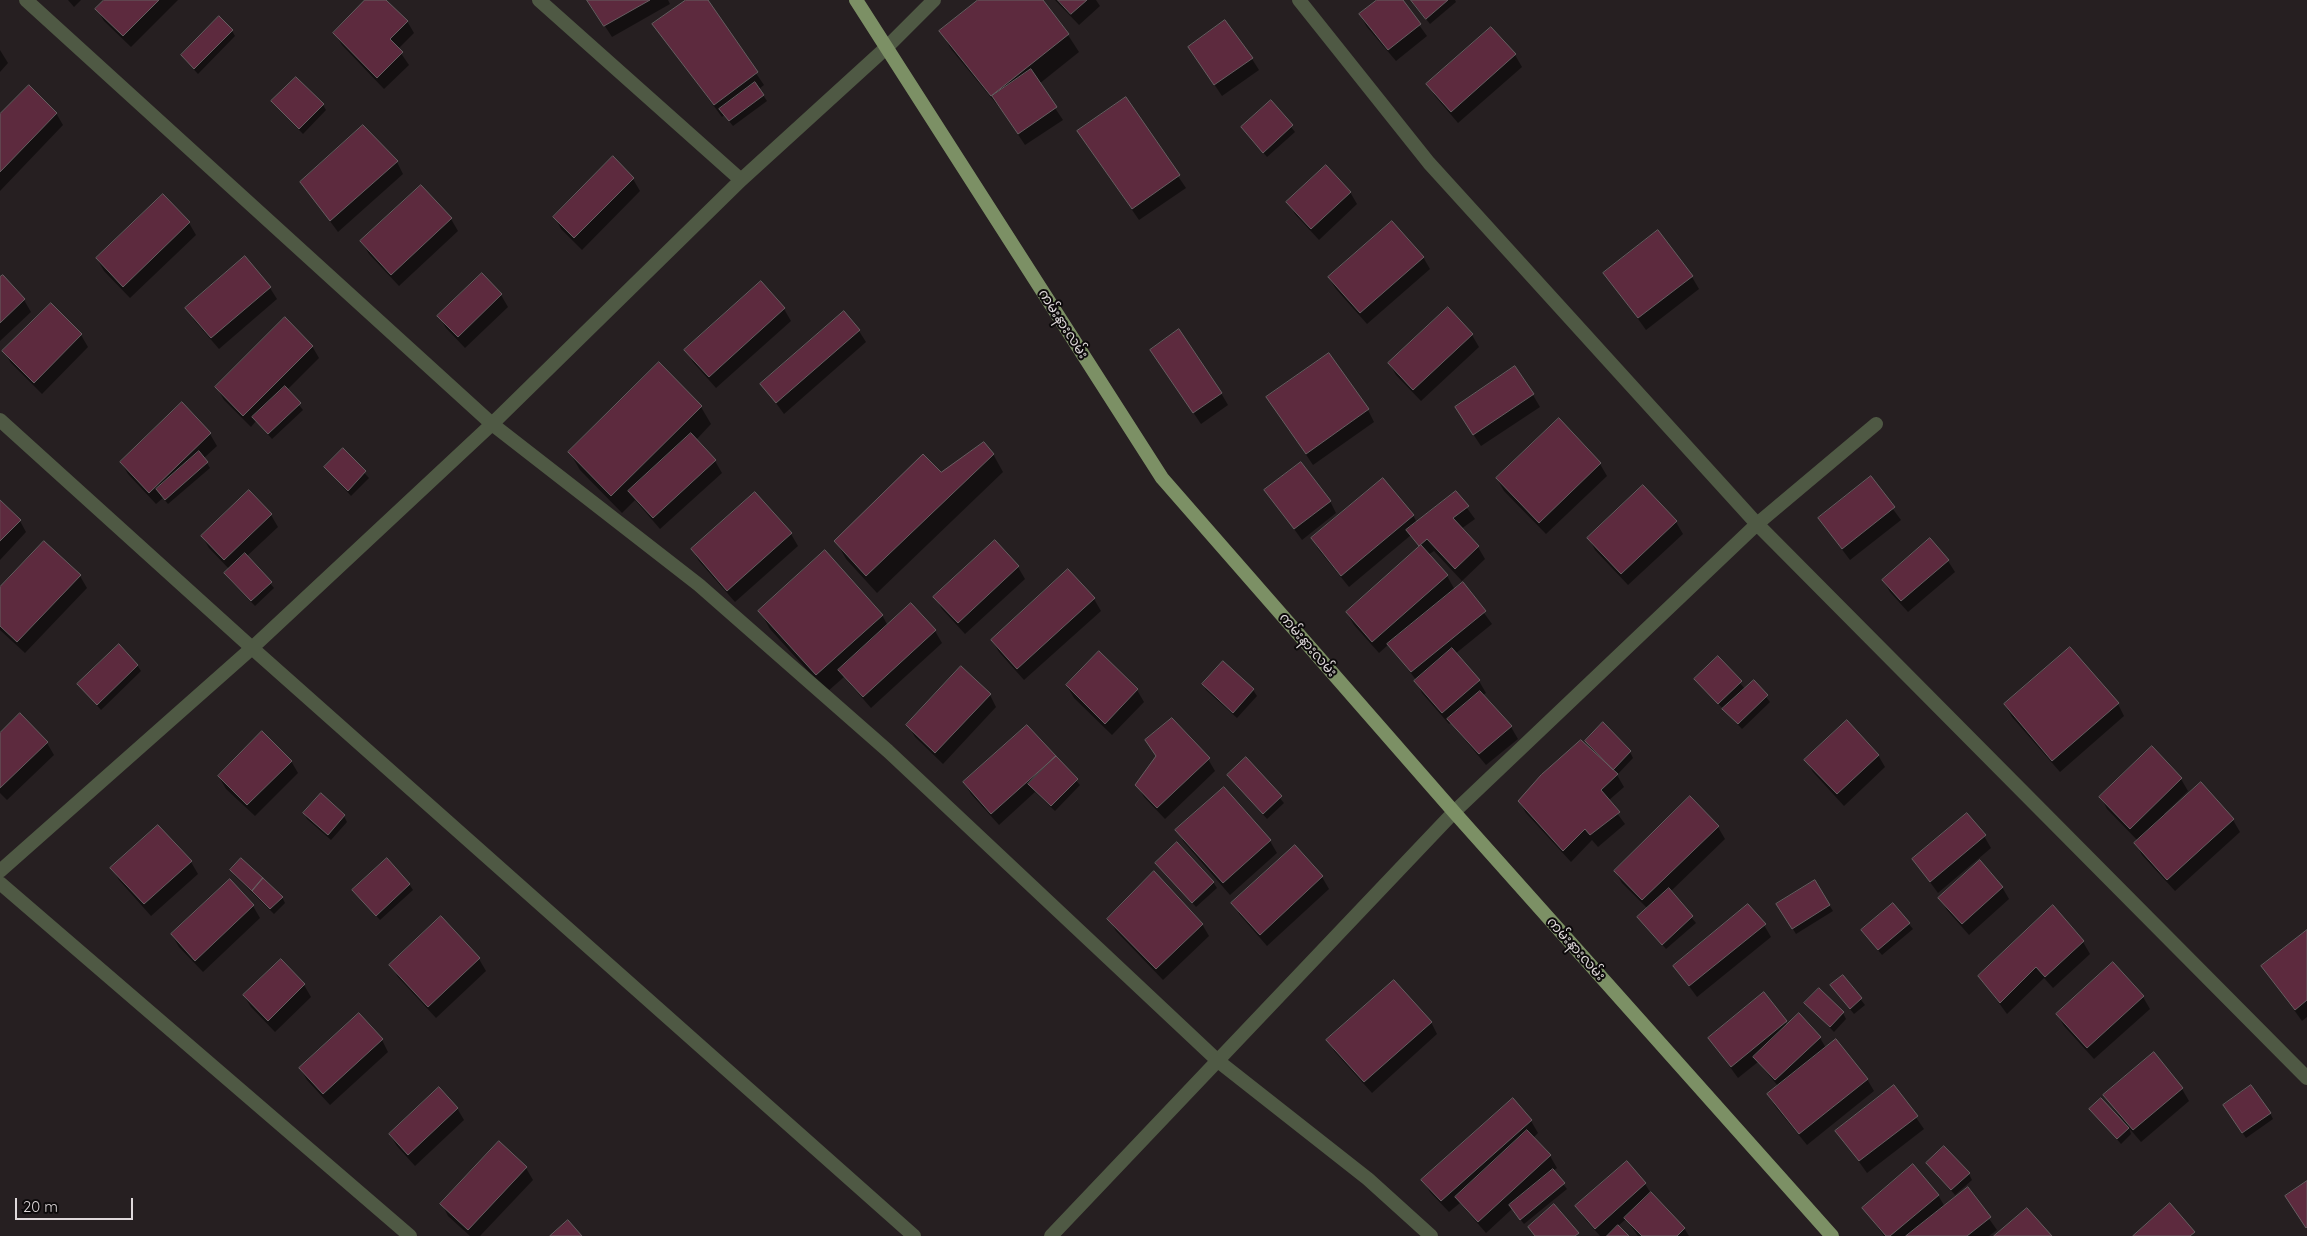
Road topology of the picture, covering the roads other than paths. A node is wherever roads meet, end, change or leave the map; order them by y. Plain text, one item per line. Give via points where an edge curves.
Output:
1 (26, 0) edge
2 (538, 0) edge
3 (856, 0) edge
4 (934, 0) edge
5 (1299, 0) edge
6 (887, 47) junction
7 (741, 180) junction
8 (0, 420) edge
9 (492, 424) junction
10 (1876, 424) dead end
11 (1757, 524) junction
12 (252, 648) junction
13 (1454, 812) junction
14 (0, 871) edge
15 (0, 883) edge
16 (1218, 1061) junction
17 (2307, 1078) edge
18 (410, 1236) edge
19 (914, 1236) edge
20 (1051, 1236) edge
21 (1431, 1236) edge
22 (1832, 1236) edge

1 - 9 street
2 - 7 street
3 - 6 main road, ကမ်းနားလမ်း
4 - 6 street
5 - 11 street via 1429,163
6 - 7 street
6 - 13 main road, ကမ်းနားလမ်း via 1162,478
7 - 9 street
8 - 12 street
9 - 12 street
9 - 16 street via 699,585 895,758
10 - 11 street
11 - 13 street
11 - 17 street
12 - 14 street
12 - 19 street
13 - 16 street
13 - 22 main road, ကမ်းနားလမ်း
15 - 18 street
16 - 20 street
16 - 21 street via 1368,1179

